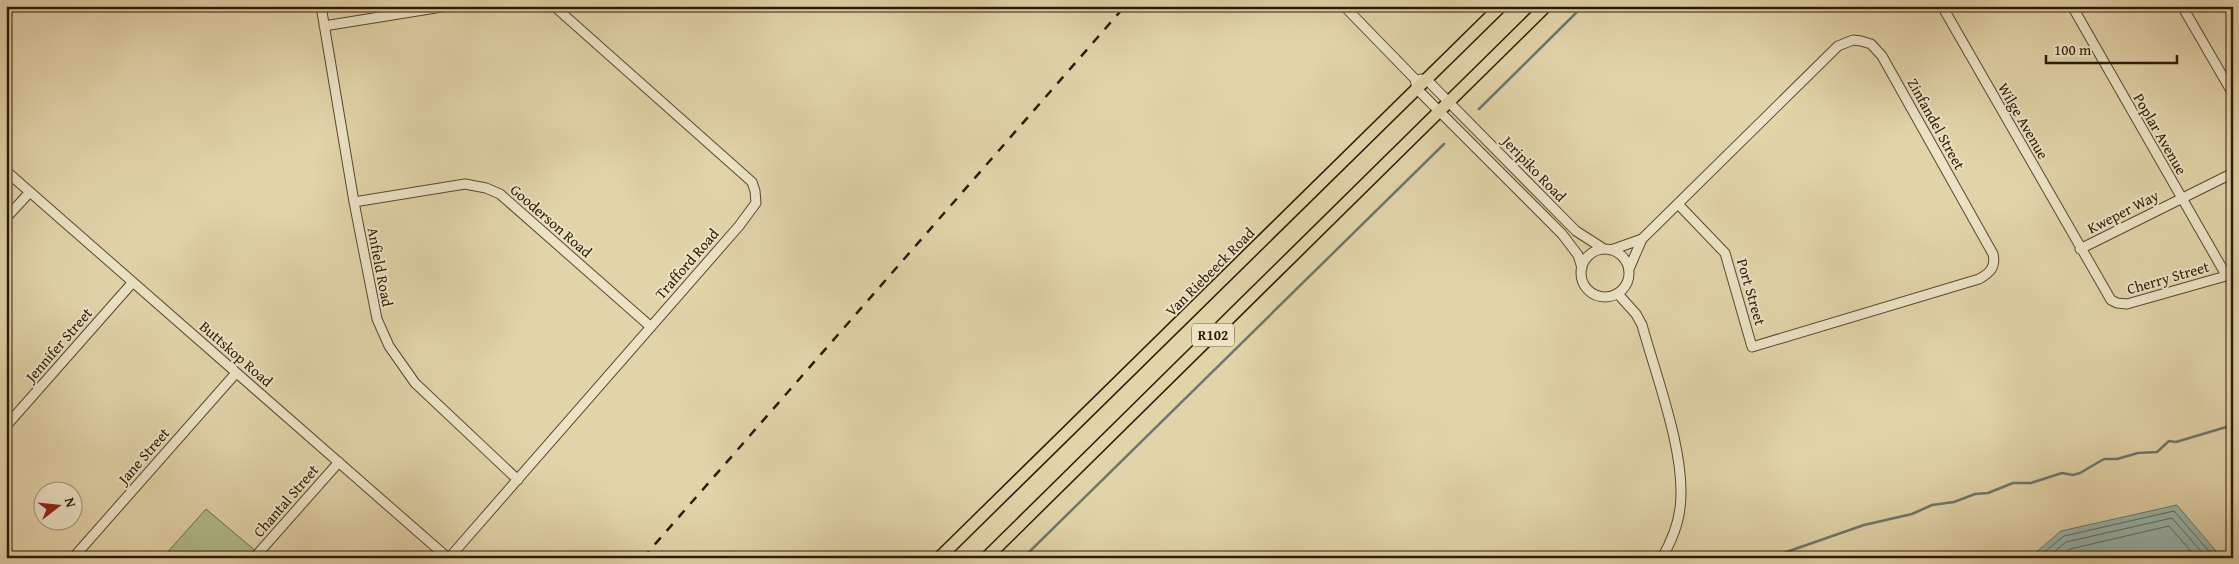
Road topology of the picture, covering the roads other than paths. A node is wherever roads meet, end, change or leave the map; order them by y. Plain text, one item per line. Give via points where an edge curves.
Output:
1 (321, 6) edge
2 (448, 6) edge
3 (554, 6) edge
4 (1344, 6) edge
5 (1501, 6) edge
6 (1546, 6) edge
7 (1942, 6) edge
8 (2072, 6) edge
9 (2182, 6) edge
10 (324, 26) junction
11 (1427, 80) junction
12 (1416, 84) junction
13 (2233, 94) edge
14 (1449, 102) junction
15 (1439, 112) junction
16 (6, 171) edge
17 (2233, 174) edge
18 (30, 192) junction
19 (2181, 198) junction
20 (354, 202) junction
21 (1678, 204) junction
22 (6, 218) edge
23 (1642, 239) junction
24 (2080, 249) junction
25 (1607, 250) junction
26 (1582, 268) junction
27 (1629, 269) junction
28 (2229, 275) edge
29 (133, 282) junction
30 (1618, 294) junction
31 (651, 327) junction
32 (1752, 347) joint
33 (236, 372) junction
34 (6, 426) edge
35 (339, 462) junction
36 (518, 480) junction
37 (73, 558) edge
38 (254, 558) edge
39 (448, 558) edge
40 (939, 558) edge
41 (986, 558) edge
42 (1662, 558) edge

1 - 10 street, Anfield Road
2 - 10 street
3 - 31 street, Trafford Road via 752,182 755,190 756,203 750,211
4 - 12 street, Jeripiko Road
5 - 11 main road, Van Riebeeck Road / R102
6 - 14 main road, R102
7 - 24 street, Wilge Avenue
8 - 19 street, Poplar Avenue
9 - 13 street
10 - 20 street, Anfield Road
11 - 12 main road, Van Riebeeck Road / R102
11 - 14 street, Jeripiko Road
12 - 15 street, Jeripiko Road
12 - 40 main road, Van Riebeeck Road / R102
14 - 15 main road, R102
14 - 25 street, Jeripiko Road via 1576,231
15 - 26 street, Jeripiko Road via 1562,234 1578,255
15 - 41 main road, R102
16 - 18 street, Buttskop Road
17 - 19 street, Kweper Way
18 - 22 street
18 - 29 street, Buttskop Road
19 - 24 street, Kweper Way
19 - 28 street, Poplar Avenue
20 - 31 street, Gooderson Road via 465,184 486,188 500,194
20 - 36 street, Anfield Road via 372,302 389,346 415,384
21 - 23 street, Zinfandel Street
21 - 32 street, Port Street via 1725,254
21 - 32 street, Zinfandel Street via 1838,46 1853,40 1861,41 1872,44 1882,56 1994,254 1994,265 1979,279
23 - 25 street, Zinfandel Street
23 - 27 street, Zinfandel Street
24 - 28 street, Cherry Street via 2111,300 2122,305
25 - 26 street via 1590,255
25 - 27 street via 1623,257
26 - 30 street via 1583,282 1590,291 1606,298
27 - 30 street via 1627,283
29 - 33 street, Buttskop Road
29 - 34 street, Jennifer Street
30 - 42 street via 1642,325 1679,464 1680,507 1671,542
31 - 36 street, Trafford Road
33 - 35 street, Buttskop Road
33 - 37 street, Jane Street
35 - 38 street, Chantal Street
35 - 39 street, Buttskop Road
36 - 39 street, Trafford Road

